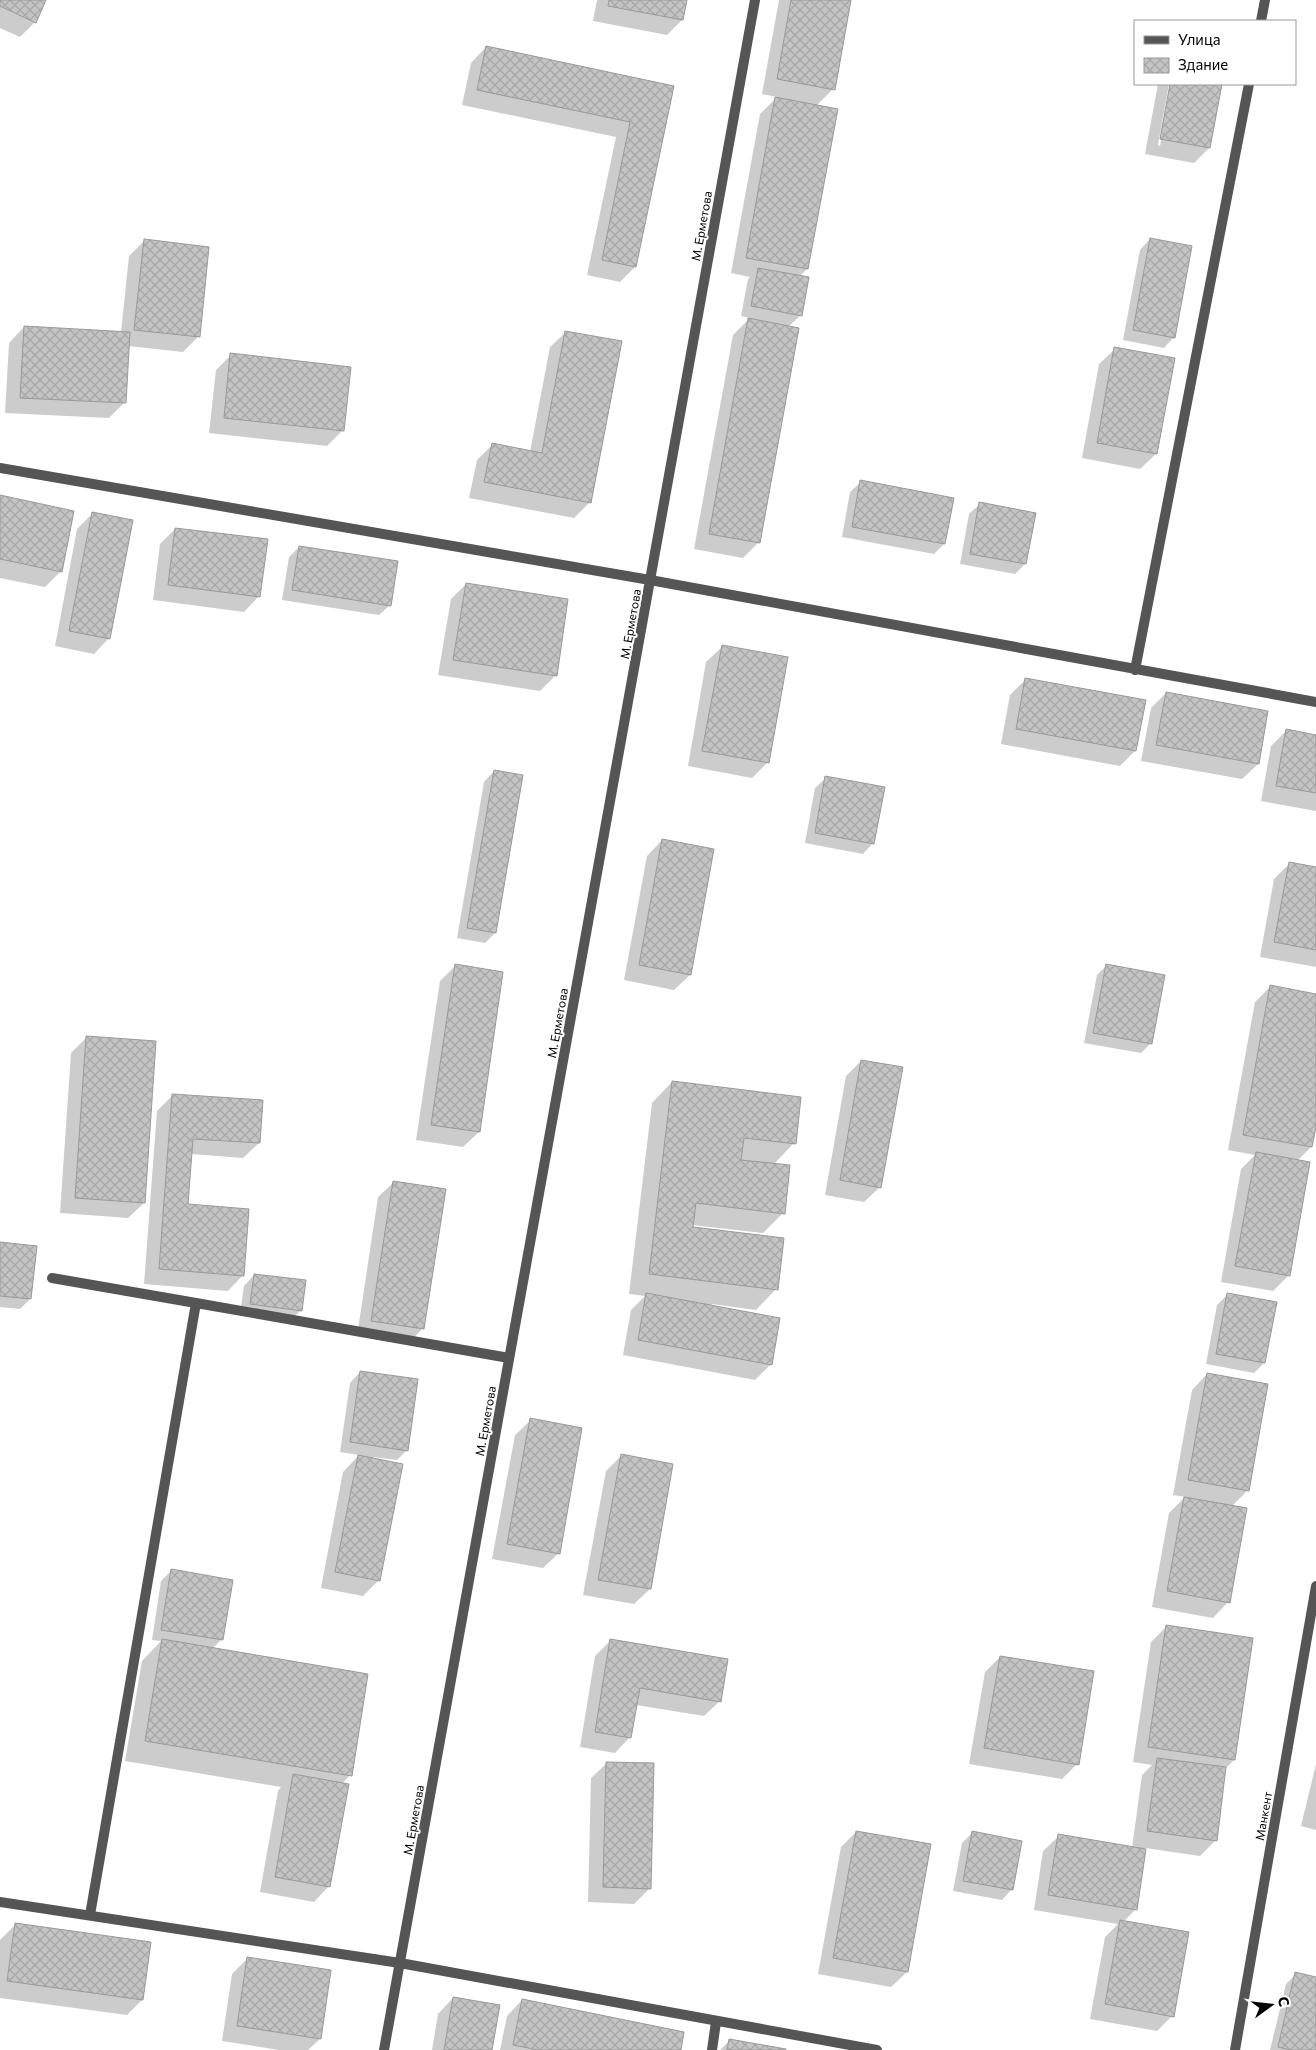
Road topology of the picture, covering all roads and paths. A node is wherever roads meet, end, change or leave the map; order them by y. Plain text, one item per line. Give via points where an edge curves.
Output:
1 (755, 0) edge
2 (1265, 0) edge
3 (1261, 20) edge
4 (1249, 85) edge
5 (0, 468) edge
6 (650, 580) junction
7 (1135, 670) junction
8 (1316, 702) edge
9 (52, 1278) dead end
10 (196, 1303) junction
11 (509, 1358) junction
12 (1316, 1586) edge
13 (0, 1902) edge
14 (90, 1915) junction
15 (400, 1962) junction
16 (716, 2022) junction
17 (384, 2050) edge
18 (712, 2050) edge
19 (877, 2050) edge
20 (1235, 2050) edge

1 - 6 street, М. Ерметова
2 - 3 street
4 - 7 street
5 - 6 street
6 - 7 street
6 - 11 street, М. Ерметова
7 - 8 street
9 - 10 street
10 - 11 street
10 - 14 street
11 - 15 street, М. Ерметова
12 - 20 street, Манкент
13 - 14 street
14 - 15 street
15 - 16 street
15 - 17 street, М. Ерметова
16 - 18 street
16 - 19 street

